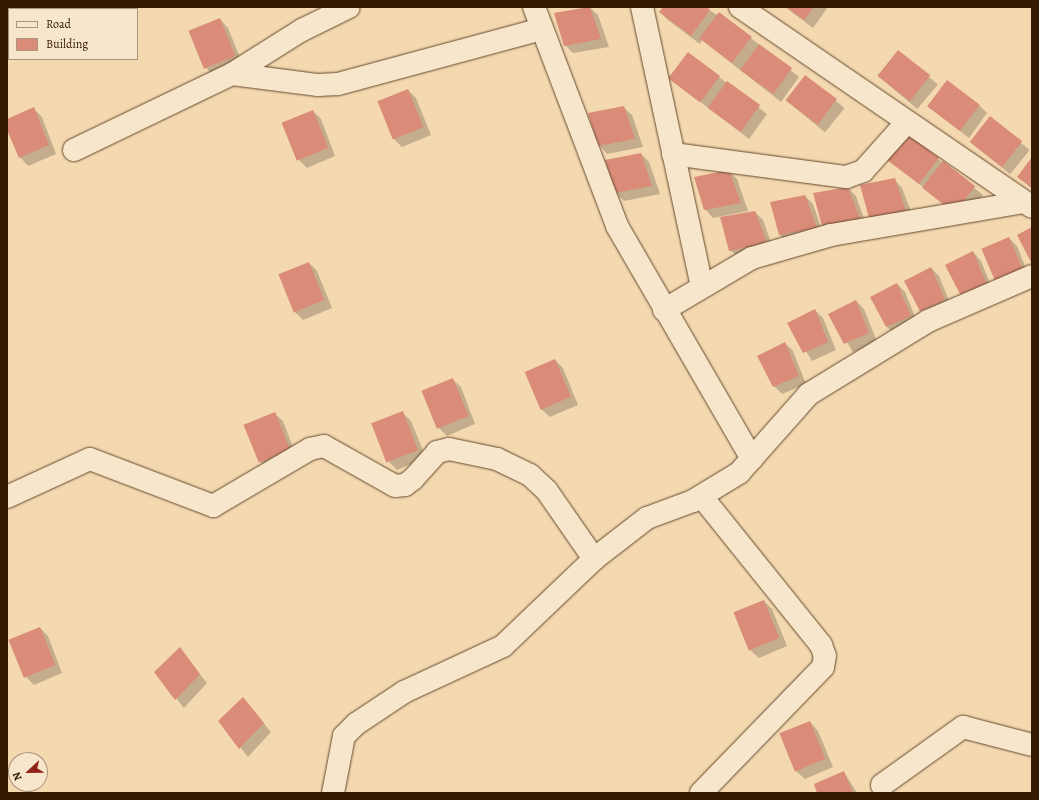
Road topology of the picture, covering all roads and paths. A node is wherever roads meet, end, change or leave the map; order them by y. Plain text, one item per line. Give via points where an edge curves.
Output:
1 (349, 7) edge
2 (534, 7) edge
3 (642, 7) edge
4 (740, 7) edge
5 (542, 28) junction
6 (232, 74) junction
7 (907, 122) junction
8 (74, 150) dead end
9 (673, 154) junction
10 (1028, 204) edge
11 (1032, 276) edge
12 (702, 287) junction
13 (664, 310) junction
14 (752, 459) junction
15 (701, 496) junction
16 (7, 497) edge
17 (594, 559) junction
18 (1032, 745) edge
19 (882, 785) dead end
20 (332, 793) edge
21 (701, 793) edge

1 - 6 street via 302,30
2 - 5 street
3 - 9 street
4 - 7 street
5 - 6 street via 338,84 318,85
5 - 13 street via 617,226
6 - 8 street
7 - 9 street via 862,171 846,177
7 - 10 street
9 - 12 street
10 - 12 street via 831,235 752,258
11 - 14 street via 928,321 809,394
12 - 13 street
13 - 14 street
14 - 15 street via 739,473
15 - 17 street via 647,518
15 - 21 street via 821,645 825,656 823,667
16 - 17 street via 90,459 213,506 310,449 324,446 395,486 405,485 413,479 437,452 449,450 498,459 530,475 547,492
17 - 20 street via 503,646 404,692 356,724 344,736
18 - 19 street via 963,727

